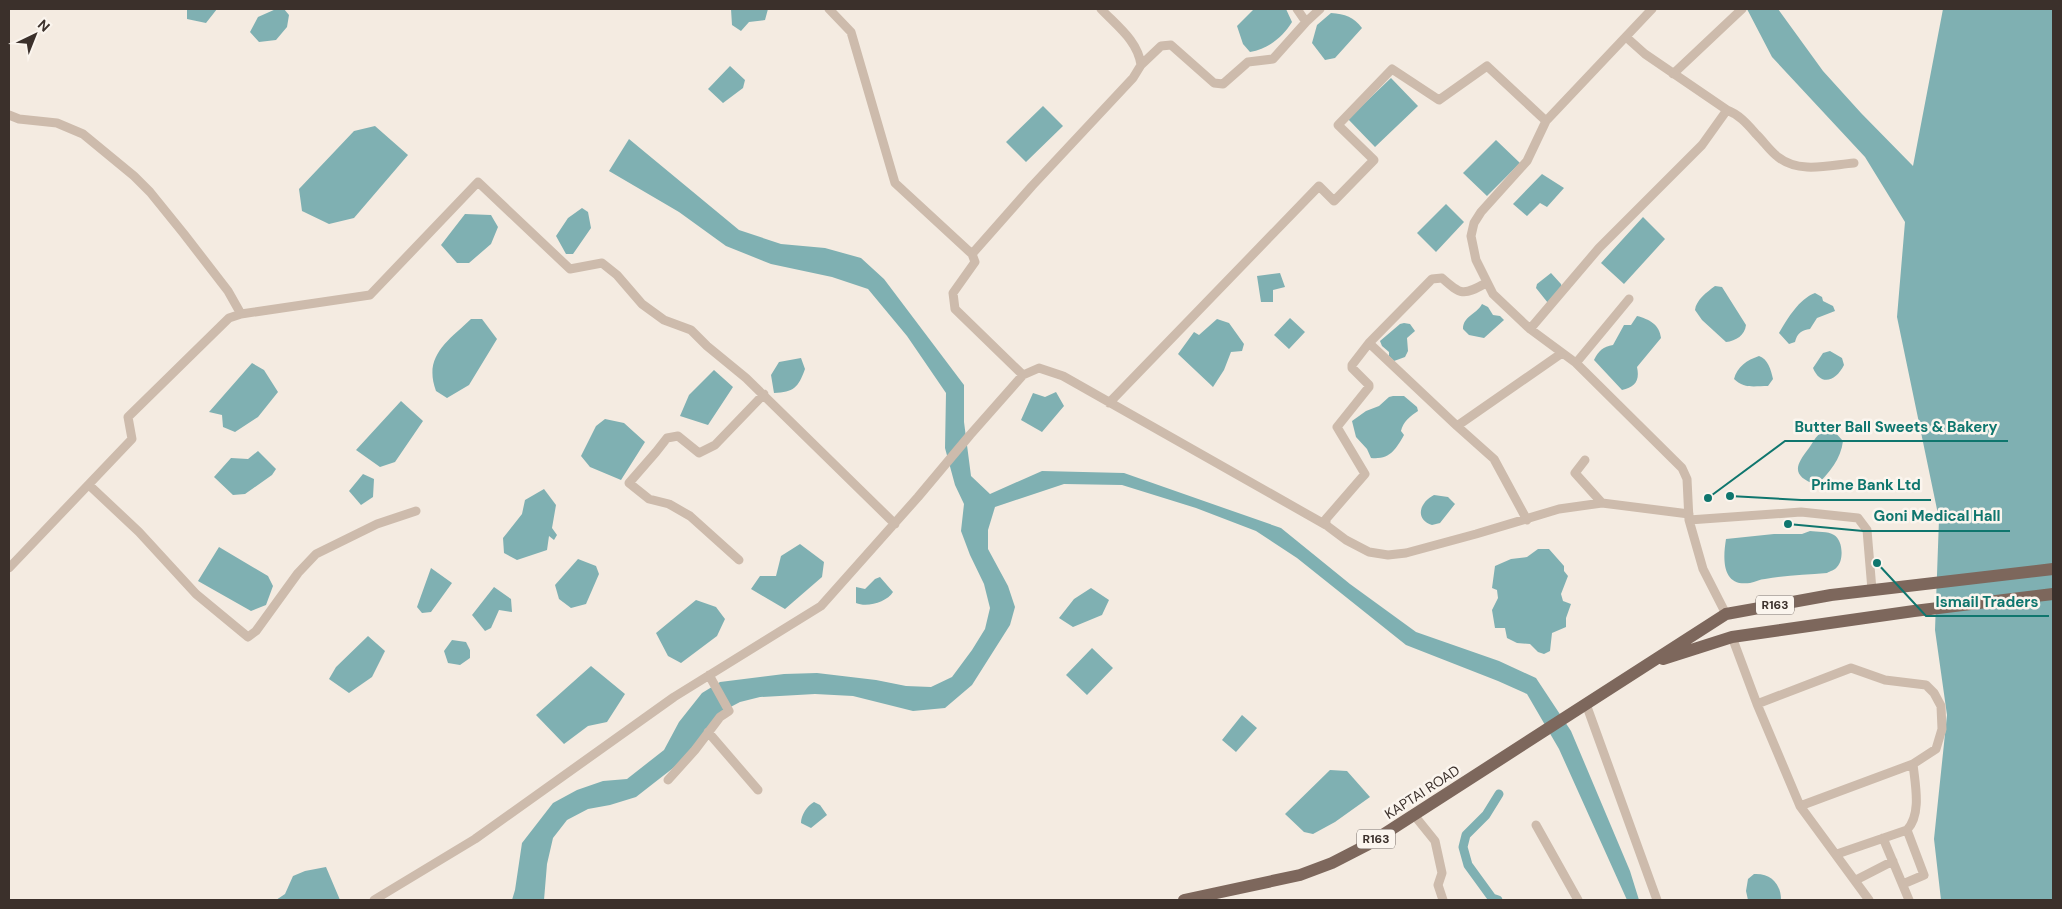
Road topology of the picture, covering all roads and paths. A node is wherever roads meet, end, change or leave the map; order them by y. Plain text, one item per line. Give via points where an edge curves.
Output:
1 (829, 9) edge
2 (1101, 9) edge
3 (1297, 9) edge
4 (1320, 9) edge
5 (1652, 9) edge
6 (1742, 9) edge
7 (1306, 22) junction
8 (1626, 37) junction
9 (1141, 65) junction
10 (1673, 74) junction
11 (1727, 110) junction
12 (9, 115) edge
13 (1546, 121) junction
14 (1854, 163) dead end
15 (972, 254) junction
16 (1486, 283) junction
17 (1629, 299) dead end
18 (241, 314) junction
19 (1530, 329) junction
20 (1369, 343) junction
21 (1562, 352) junction
22 (1576, 363) junction
23 (1023, 375) junction
24 (764, 394) junction
25 (1109, 403) junction
26 (1457, 426) junction
27 (1584, 460) dead end
28 (89, 485) junction
29 (1602, 503) junction
30 (416, 511) dead end
31 (1689, 517) junction
32 (1527, 520) junction
33 (895, 524) junction
34 (1326, 525) junction
35 (738, 560) dead end
36 (9, 568) edge
37 (2053, 569) edge
38 (1872, 590) junction
39 (2053, 594) edge
40 (1726, 614) junction
41 (1732, 637) junction
42 (1646, 665) junction
43 (711, 679) junction
44 (1586, 704) junction
45 (1757, 704) junction
46 (708, 732) junction
47 (1912, 764) junction
48 (668, 780) dead end
49 (758, 790) dead end
50 (1800, 806) junction
51 (1414, 815) junction
52 (1536, 825) dead end
53 (1907, 830) junction
54 (1883, 838) junction
55 (1837, 854) junction
56 (1892, 861) junction
57 (1856, 880) junction
58 (1903, 884) junction
59 (1188, 899) edge
60 (374, 900) edge
61 (1443, 900) edge
62 (1578, 900) edge
63 (1658, 900) edge
64 (1869, 900) edge
65 (1909, 900) edge

1 - 15 street via 851,32 895,183
2 - 9 street via 1129,38 1140,56
3 - 7 street
4 - 7 street
5 - 8 street
6 - 10 street
7 - 9 street via 1273,59 1248,62 1223,84 1214,83 1172,45 1161,46
8 - 10 street
8 - 13 street
9 - 15 street via 1133,78
10 - 11 street
11 - 14 street via 1742,119 1778,157 1792,164 1810,167
11 - 19 street via 1702,145 1599,248
12 - 18 street via 19,119 57,122 83,134 134,176 190,241 228,291
13 - 16 street via 1527,161 1481,212 1472,229 1476,260
13 - 25 street via 1487,66 1439,100 1392,69 1338,125 1374,160 1334,201 1319,186
15 - 23 street via 976,262 953,293 955,309
16 - 19 street via 1503,306
16 - 20 street via 1468,293 1458,292 1442,278 1432,279
17 - 22 street
18 - 24 street via 370,295 478,182 570,269 602,263 642,304 664,320 691,330
18 - 28 street via 228,318 128,417 132,439
19 - 21 street
20 - 26 street
20 - 34 street via 1352,368 1369,387 1337,427 1364,474 1326,519
21 - 22 street
21 - 26 street
22 - 31 street via 1682,468 1688,479
23 - 25 street via 1039,368 1063,376
23 - 33 street
24 - 33 street
24 - 35 street via 714,446 700,453 678,436 666,438 629,483 649,498 669,504 690,516
25 - 34 street
26 - 32 street via 1494,459
27 - 29 street via 1575,473
28 - 30 street via 139,532 196,594 248,636 256,631 298,573 316,554 377,524
28 - 36 street
29 - 31 street
29 - 32 street via 1560,509
31 - 38 street via 1801,512 1858,518 1867,530
31 - 40 street via 1703,569
32 - 34 street via 1388,555 1369,552
33 - 43 street via 820,606
37 - 38 main road, R163
38 - 40 main road, R163
39 - 41 main road, R163
40 - 42 main road, R163
41 - 42 main road, R163
41 - 45 street
42 - 44 main road, KAPTAI ROAD / R163
43 - 46 street via 728,711
43 - 60 street via 674,697 475,840
44 - 51 main road, KAPTAI ROAD / R163
44 - 63 street
45 - 47 street via 1851,668 1885,680 1926,685 1941,706 1942,729 1936,749
45 - 50 street
46 - 48 street
46 - 49 street
47 - 50 street
47 - 53 street via 1917,791 1913,823
50 - 55 street
51 - 59 main road, KAPTAI ROAD / R163 via 1366,845 1308,872
51 - 61 street via 1435,841 1442,873 1438,885
52 - 62 street
53 - 54 street
53 - 58 street via 1924,875
54 - 55 street
54 - 56 street
55 - 57 street
56 - 57 street
56 - 58 street
57 - 64 street
58 - 65 street

